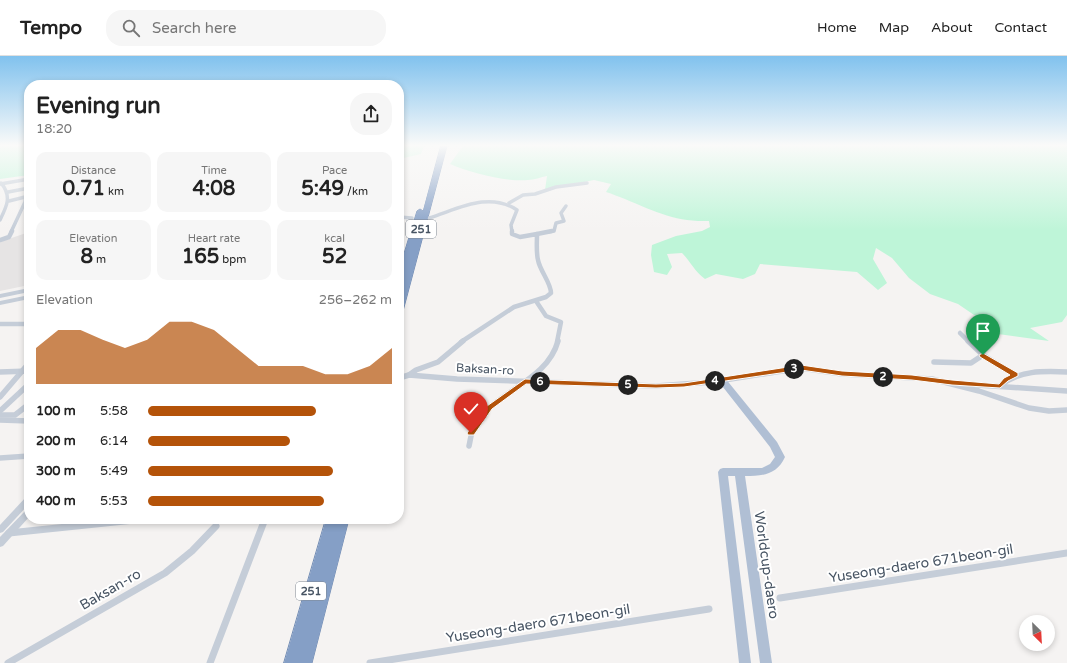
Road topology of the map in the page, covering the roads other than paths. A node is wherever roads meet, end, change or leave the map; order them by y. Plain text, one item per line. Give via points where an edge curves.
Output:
1 (430, 174) edge
2 (436, 174) edge
3 (24, 180) edge
4 (587, 183) dead end
5 (0, 184) edge
6 (24, 189) edge
7 (8, 192) junction
8 (24, 197) edge
9 (9, 201) junction
10 (24, 202) edge
11 (509, 203) junction
12 (566, 206) dead end
13 (404, 218) edge
14 (412, 218) dead end
15 (429, 218) dead end
16 (0, 220) edge
17 (537, 234) junction
18 (0, 240) edge
19 (404, 265) edge
20 (24, 291) edge
21 (404, 293) edge
22 (0, 296) edge
23 (24, 298) edge
24 (536, 301) junction
25 (0, 303) edge
26 (0, 324) edge
27 (24, 324) edge
28 (960, 333) dead end
29 (983, 355) junction
30 (934, 362) dead end
31 (24, 369) edge
32 (0, 372) edge
33 (22, 372) junction
34 (1067, 372) edge
35 (409, 375) junction
36 (1016, 375) junction
37 (404, 376) edge
38 (722, 380) junction
39 (525, 382) junction
40 (952, 383) junction
41 (1000, 386) junction
42 (24, 388) edge
43 (1067, 391) edge
44 (0, 397) edge
45 (24, 408) edge
46 (0, 410) edge
47 (1067, 410) edge
48 (0, 415) edge
49 (0, 420) edge
50 (24, 421) edge
51 (469, 446) dead end
52 (24, 456) edge
53 (0, 458) edge
54 (739, 471) junction
55 (24, 505) edge
56 (24, 516) edge
57 (90, 524) edge
58 (263, 524) edge
59 (331, 524) edge
60 (343, 524) edge
61 (216, 526) dead end
62 (3, 532) edge
63 (0, 543) edge
64 (1067, 553) edge
65 (780, 598) dead end
66 (709, 610) dead end
67 (8, 663) edge
68 (210, 663) edge
69 (291, 663) edge
70 (305, 663) edge
71 (370, 663) edge
72 (745, 663) edge
73 (766, 663) edge

1 - 19 highway, 251
2 - 21 highway, 251
3 - 5 street
4 - 11 street via 549,188 535,194 523,195
5 - 7 street
6 - 7 street
7 - 9 street
8 - 9 street
9 - 16 street
10 - 18 street via 9,237
11 - 15 street via 499,200 479,203 458,207
11 - 17 street via 516,210 511,225 512,234 520,237
12 - 17 street via 561,213 564,221 556,223 554,231
13 - 14 street
17 - 24 street via 538,260 551,293
20 - 22 street
23 - 25 street
24 - 35 street via 514,307 462,342 438,362
24 - 39 street via 546,316 561,322 557,346 551,357
26 - 27 street
28 - 29 street
29 - 30 street via 971,363
29 - 36 street
31 - 33 street
32 - 33 street
33 - 44 street
34 - 36 street
35 - 37 street, Baksan-ro
35 - 39 street, Baksan-ro
36 - 41 street via 1006,379
38 - 39 street, Baksan-ro via 656,386
38 - 40 street, Baksan-ro via 801,368
38 - 54 main road via 774,445 780,457 778,463 768,470
39 - 51 street via 490,407 471,433
40 - 41 street
40 - 47 street, Baksan-ro via 1028,408
41 - 43 street
42 - 46 street
45 - 48 street via 15,415
49 - 50 street
52 - 53 street
54 - 72 main road via 723,472
54 - 73 main road, Worldcup-daero
55 - 62 street
56 - 62 street
57 - 62 street
58 - 68 street
59 - 69 highway, 251
60 - 70 highway, 251
61 - 67 street, Baksan-ro via 201,544 165,572
62 - 63 street
64 - 65 street, Yuseong-daero 671beon-gil
66 - 71 street, Yuseong-daero 671beon-gil

